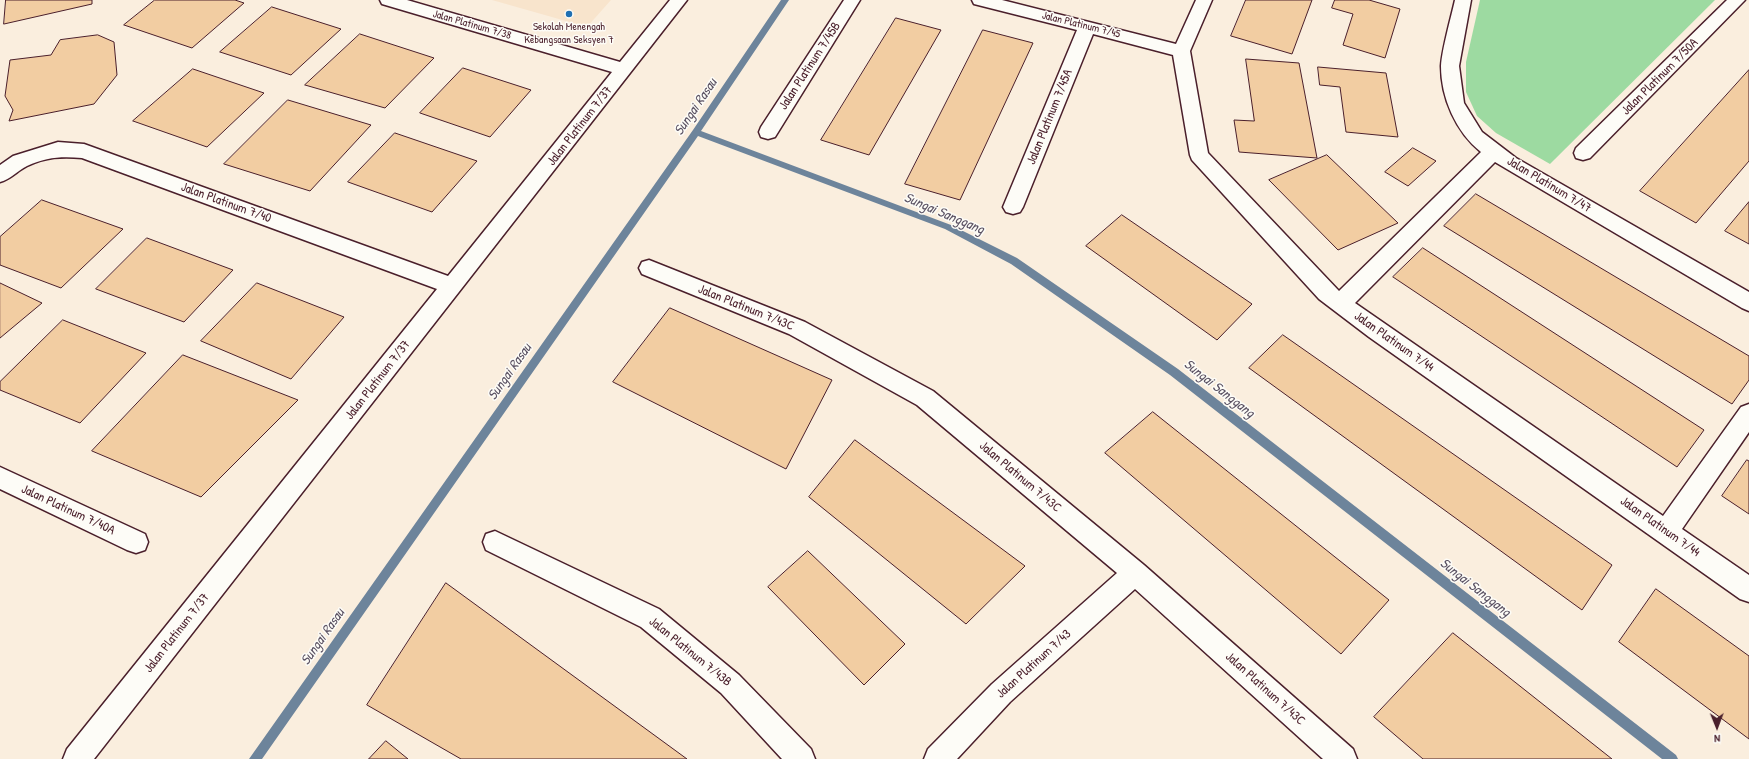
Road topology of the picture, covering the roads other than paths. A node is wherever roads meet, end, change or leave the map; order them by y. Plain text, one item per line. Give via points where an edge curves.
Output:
1 (388, 0) edge
2 (679, 0) edge
3 (852, 0) edge
4 (980, 0) edge
5 (1204, 0) edge
6 (1463, 0) edge
7 (1737, 0) edge
8 (1087, 27) junction
9 (1181, 51) junction
10 (624, 69) junction
11 (768, 132) dead end
12 (1494, 151) junction
13 (1583, 153) dead end
14 (0, 175) edge
15 (1013, 207) dead end
16 (648, 268) dead end
17 (452, 286) junction
18 (1749, 302) edge
19 (1340, 304) junction
20 (1749, 414) edge
21 (0, 478) edge
22 (1666, 532) junction
23 (136, 542) dead end
24 (495, 542) dead end
25 (1135, 573) junction
26 (1749, 590) edge
27 (77, 759) edge
28 (801, 759) edge
29 (938, 759) edge
30 (1343, 759) edge

1 - 10 street, Jalan Platinum 7/38
2 - 10 street, Jalan Platinum 7/37
3 - 11 street, Jalan Platinum 7/45B
4 - 8 street, Jalan Platinum 7/45
5 - 9 street
6 - 12 street, Jalan Platinum 7/47 via 1450,66 1455,103 1476,137
7 - 13 street, Jalan Platinum 7/50A
8 - 9 street, Jalan Platinum 7/45
8 - 15 street, Jalan Platinum 7/45A
9 - 19 street, Jalan Platinum 7/44 via 1199,155 1326,293
10 - 17 street, Jalan Platinum 7/37
12 - 18 street, Jalan Platinum 7/47 via 1509,163
12 - 19 street
14 - 17 street, Jalan Platinum 7/40 via 20,161 58,149 84,151
16 - 25 street, Jalan Platinum 7/43C via 797,328 924,398
17 - 27 street, Jalan Platinum 7/37
19 - 22 street, Jalan Platinum 7/44
20 - 22 street
21 - 23 street, Jalan Platinum 7/40A
22 - 26 street, Jalan Platinum 7/44
24 - 28 street, Jalan Platinum 7/43B via 650,618 730,684
25 - 29 street, Jalan Platinum 7/43 via 1001,693
25 - 30 street, Jalan Platinum 7/43C

